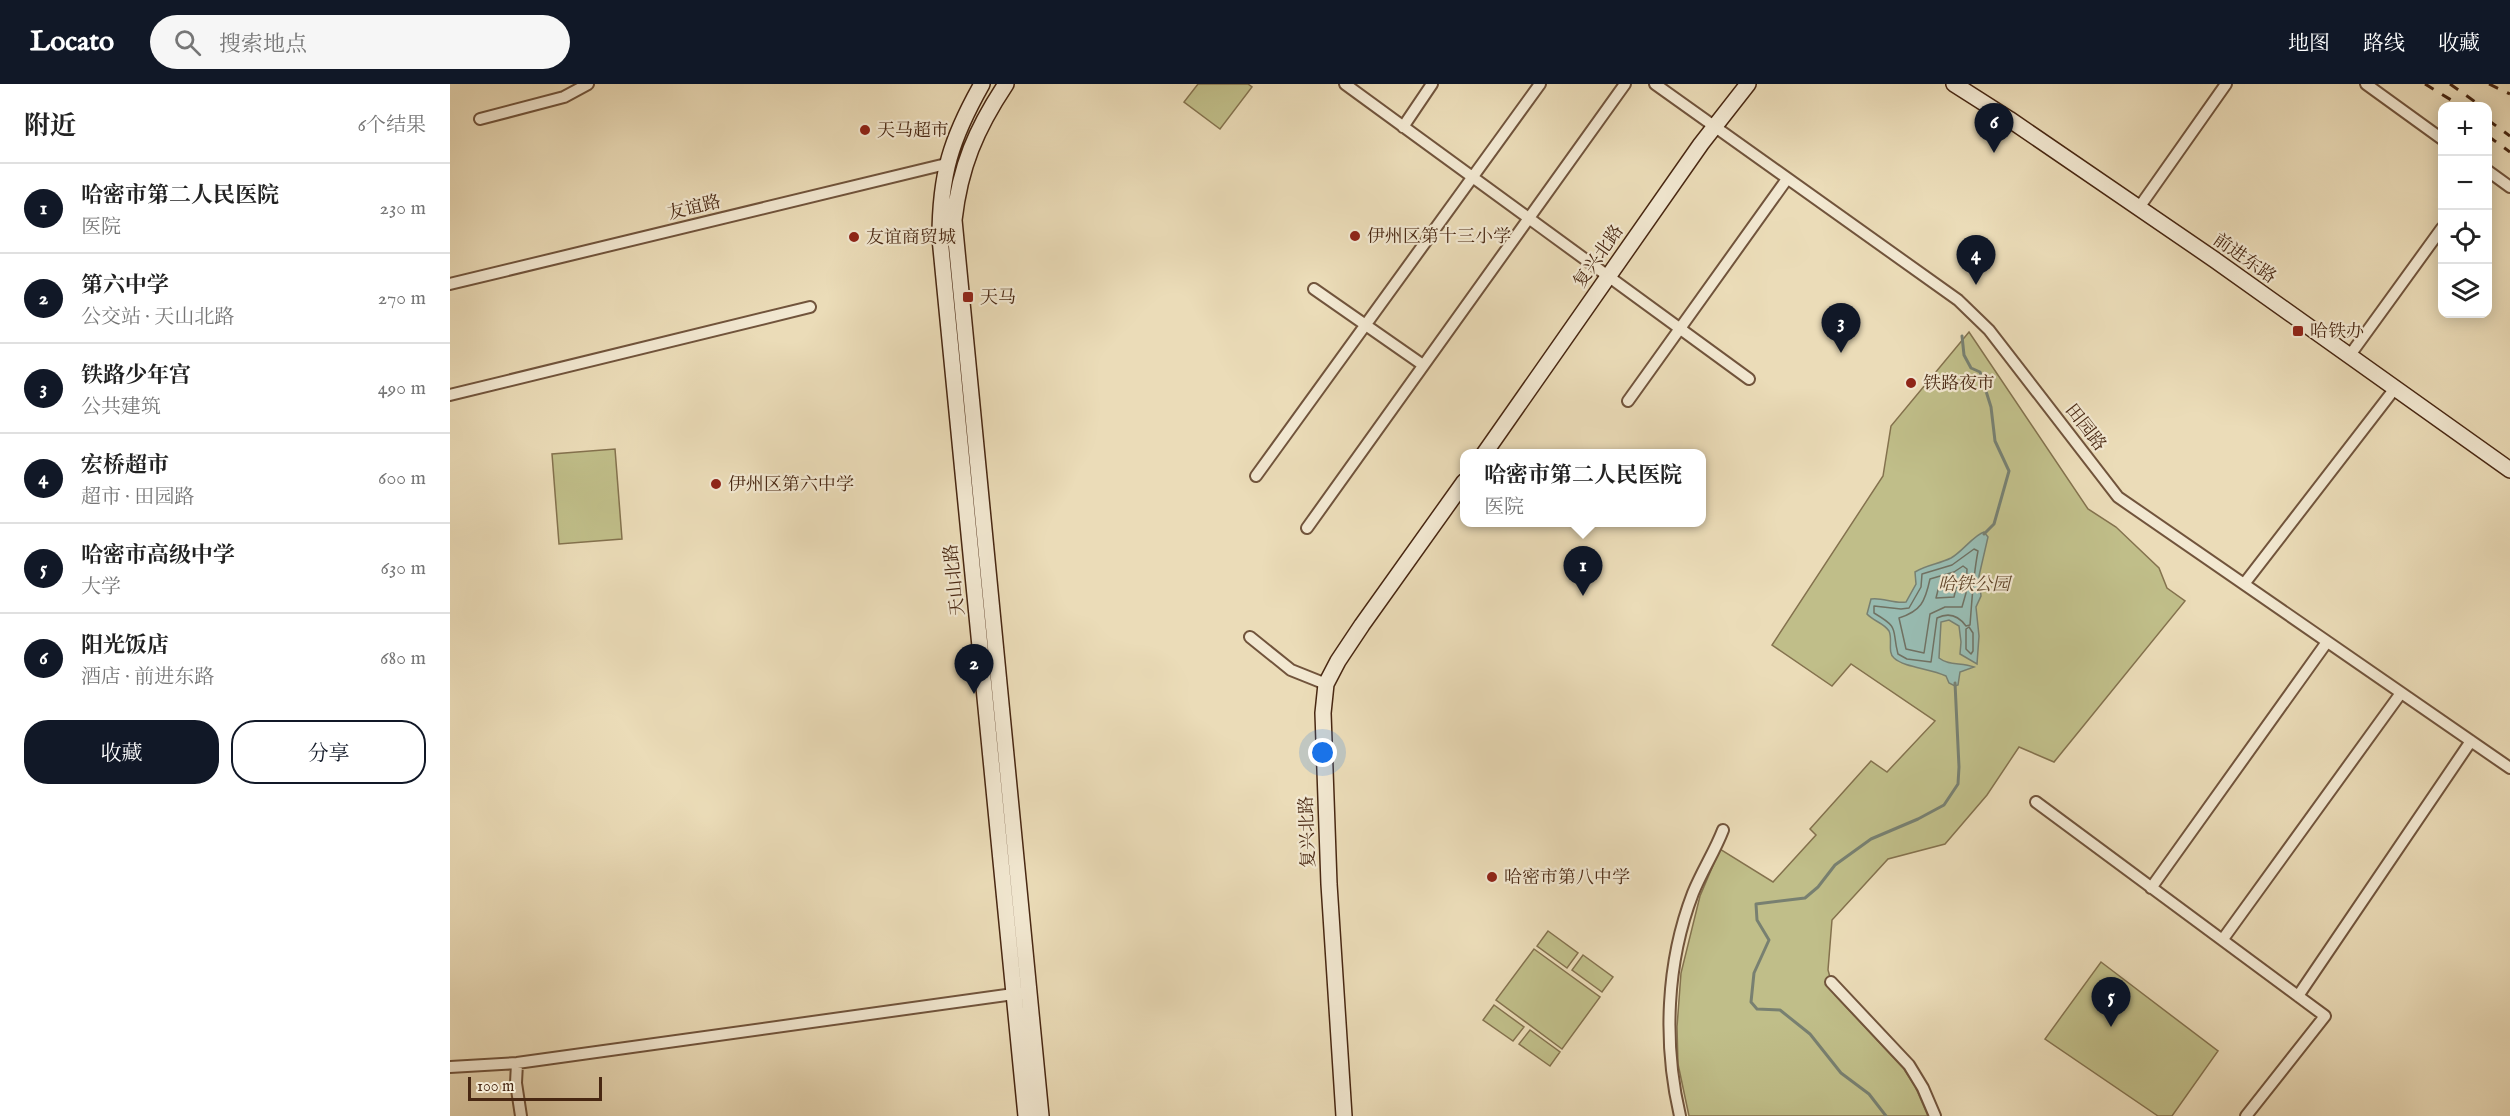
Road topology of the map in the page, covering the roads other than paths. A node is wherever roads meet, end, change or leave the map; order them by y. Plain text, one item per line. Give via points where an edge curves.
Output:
1 (588, 84) edge
2 (982, 84) edge
3 (1345, 84) edge
4 (1432, 84) edge
5 (1540, 84) edge
6 (1625, 84) edge
7 (1655, 84) edge
8 (1748, 84) edge
9 (1954, 84) edge
10 (2226, 84) edge
11 (2366, 84) edge
12 (998, 87) edge
13 (480, 119) dead end
14 (1403, 126) junction
15 (1714, 128) junction
16 (2438, 136) edge
17 (946, 164) junction
18 (2492, 174) edge
19 (1472, 177) junction
20 (1787, 179) junction
21 (2510, 187) edge
22 (2139, 209) junction
23 (1529, 218) junction
24 (2438, 234) edge
25 (1609, 276) junction
26 (450, 284) edge
27 (1314, 289) dead end
28 (810, 307) dead end
29 (1366, 324) junction
30 (1679, 328) junction
31 (2350, 355) junction
32 (1423, 365) junction
33 (1749, 379) dead end
34 (2396, 387) junction
35 (450, 395) edge
36 (1628, 401) dead end
37 (1487, 449) edge
38 (2510, 470) edge
39 (1256, 476) dead end
40 (1460, 488) edge
41 (1307, 528) dead end
42 (2244, 584) junction
43 (1250, 637) dead end
44 (2328, 642) junction
45 (1326, 684) junction
46 (2402, 693) junction
47 (2471, 741) junction
48 (2510, 768) edge
49 (2036, 802) dead end
50 (1723, 830) dead end
51 (2151, 888) dead end
52 (2223, 939) junction
53 (1831, 982) dead end
54 (1022, 993) junction
55 (2298, 996) junction
56 (517, 1063) junction
57 (450, 1067) edge
58 (521, 1116) edge
59 (1026, 1116) edge
60 (1041, 1116) edge
61 (1344, 1116) edge
62 (1680, 1116) edge
63 (1935, 1116) edge
64 (2246, 1116) edge

1 - 13 street via 564,98
2 - 17 main road, 天山北路
3 - 14 street
4 - 14 street
5 - 19 street
6 - 23 street
7 - 15 street, 田园路
8 - 15 main road, 复兴北路
9 - 22 main road, 前进东路
10 - 22 street
11 - 16 street
12 - 54 main road via 969,152 958,187 954,220
14 - 19 street
15 - 20 street, 田园路
15 - 25 main road, 复兴北路
17 - 26 street, 友谊路
17 - 54 main road, 天山北路 via 940,238
18 - 21 street
19 - 23 street
19 - 29 street
20 - 30 street
20 - 42 street, 田园路 via 1958,300 1989,330 2118,497
22 - 31 main road, 前进东路
23 - 25 street
23 - 32 street
24 - 31 street
25 - 30 street
25 - 37 main road, 复兴北路
27 - 29 street
28 - 35 street
29 - 32 street
29 - 39 street
30 - 33 street
30 - 36 street
31 - 34 main road, 前进东路
32 - 41 street
34 - 38 main road, 前进东路
34 - 42 street
40 - 45 main road, 复兴北路 via 1362,625
42 - 44 street, 田园路
43 - 45 street via 1291,670
44 - 46 street, 田园路
44 - 51 street
45 - 61 main road, 复兴北路 via 1323,713 1329,884
46 - 47 street, 田园路
46 - 52 street
47 - 48 street, 田园路
47 - 55 street
49 - 52 street
50 - 62 street via 1694,891 1674,963 1670,1050
52 - 55 street
53 - 63 street via 1909,1065
54 - 56 street
54 - 59 main road, 天山北路
54 - 60 main road
55 - 64 street via 2325,1016
56 - 57 street
56 - 58 street

